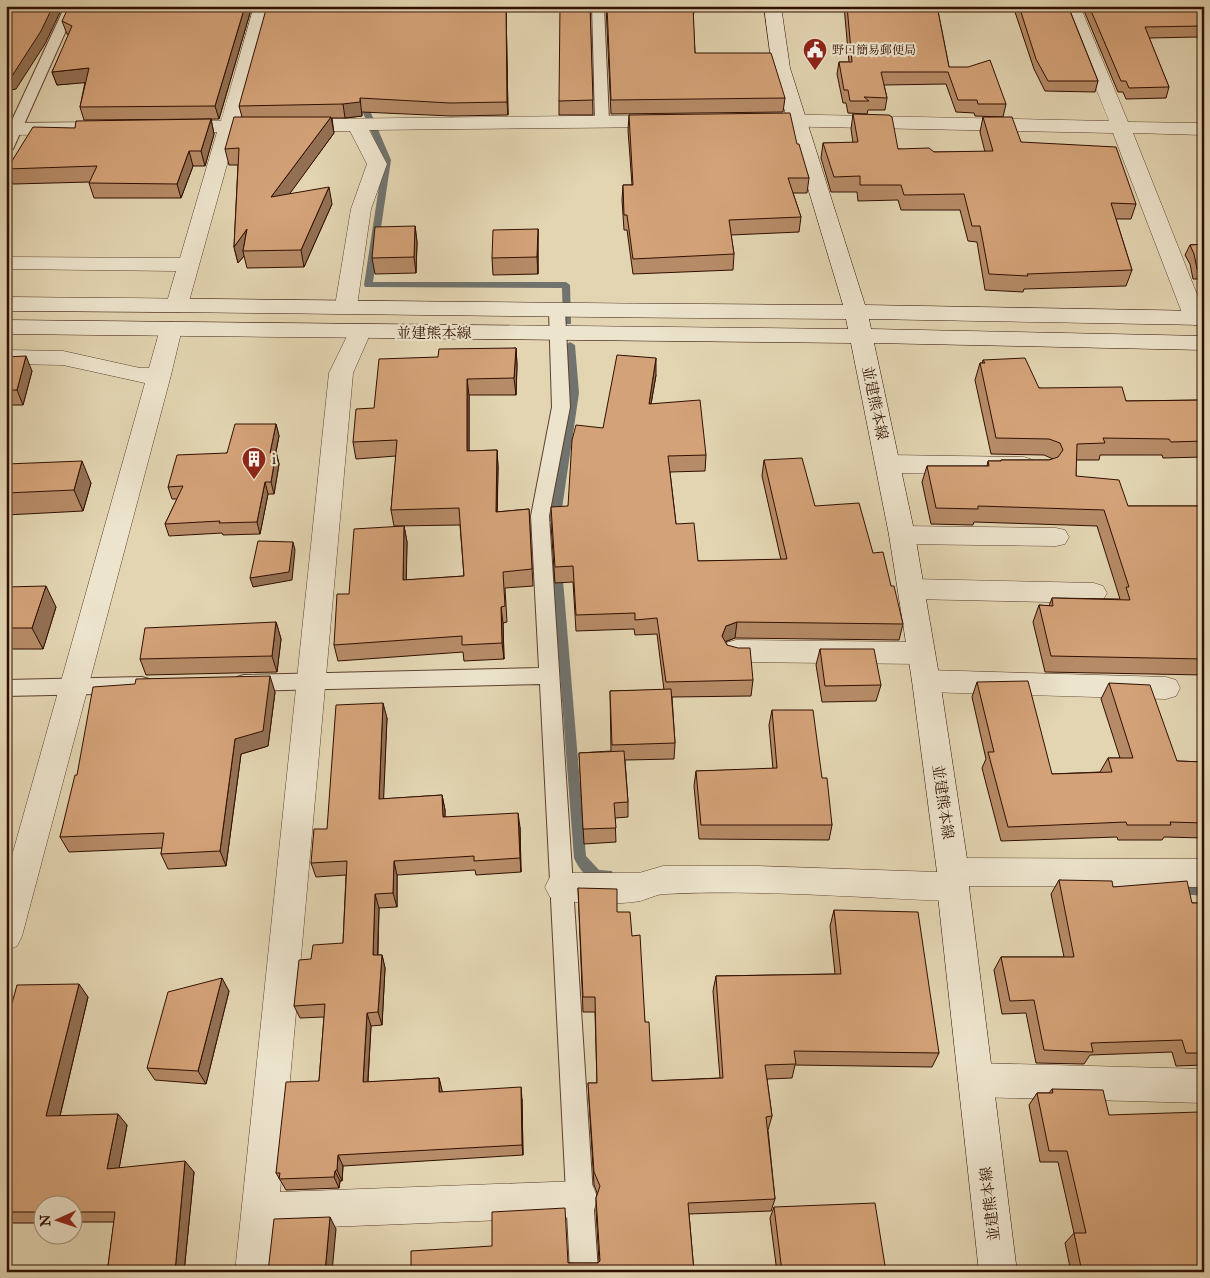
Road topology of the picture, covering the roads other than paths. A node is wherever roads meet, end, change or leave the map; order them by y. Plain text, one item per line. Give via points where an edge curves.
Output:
1 (71, 6) edge
2 (263, 6) edge
3 (598, 6) edge
4 (772, 6) edge
5 (1071, 6) edge
6 (747, 120) edge
7 (796, 120) junction
8 (602, 121) junction
9 (680, 121) edge
10 (356, 124) junction
11 (228, 126) junction
12 (131, 127) edge
13 (160, 127) edge
14 (1121, 128) junction
15 (10, 129) edge
16 (1204, 129) edge
17 (6, 149) edge
18 (6, 263) edge
19 (188, 265) junction
20 (6, 304) edge
21 (346, 306) junction
22 (557, 311) junction
23 (174, 317) junction
24 (1200, 318) edge
25 (859, 324) junction
26 (6, 327) edge
27 (360, 332) junction
28 (558, 334) junction
29 (1204, 343) edge
30 (6, 357) edge
31 (159, 375) junction
32 (888, 464) junction
33 (1043, 466) edge
34 (902, 535) junction
35 (1056, 537) dead end
36 (911, 589) junction
37 (1094, 593) dead end
38 (736, 651) edge
39 (921, 653) junction
40 (549, 676) junction
41 (312, 681) junction
42 (926, 681) junction
43 (223, 683) edge
44 (164, 684) edge
45 (75, 686) junction
46 (6, 688) edge
47 (1166, 688) dead end
48 (1204, 873) edge
49 (953, 879) junction
50 (561, 887) junction
51 (6, 936) edge
52 (975, 1080) junction
53 (1204, 1086) edge
54 (580, 1198) junction
55 (260, 1211) junction
56 (254, 1272) edge
57 (584, 1272) edge
58 (998, 1272) edge

1 - 15 lane
2 - 11 street
3 - 8 lane
4 - 7 street, 並建熊本線 via 780,68
5 - 14 street
6 - 7 street
7 - 14 street
7 - 25 street, 並建熊本線
8 - 9 street
8 - 10 street
10 - 11 street
10 - 21 street via 377,164 361,209
11 - 13 street
11 - 19 street
12 - 15 street
14 - 16 street
14 - 24 street
15 - 17 lane
18 - 19 street
19 - 23 street
20 - 23 street, 並建熊本線
21 - 22 street, 並建熊本線
21 - 23 street, 並建熊本線
22 - 25 street, 並建熊本線
22 - 28 lane
23 - 26 street, 並建熊本線
23 - 27 street, 並建熊本線
23 - 31 street
24 - 25 street, 並建熊本線
25 - 28 street, 並建熊本線
25 - 29 street, 並建熊本線
25 - 32 street, 並建熊本線
27 - 28 street, 並建熊本線
27 - 41 street via 342,374
28 - 40 lane via 561,407 540,516
30 - 31 street via 63,358 140,376
31 - 45 street
32 - 33 street
32 - 34 street, 並建熊本線
34 - 35 street
34 - 36 street, 並建熊本線
36 - 37 street
36 - 39 street, 並建熊本線
38 - 39 street
39 - 42 street, 並建熊本線
40 - 41 lane
40 - 50 lane
41 - 43 lane
41 - 55 street
42 - 47 street
42 - 49 street, 並建熊本線
44 - 45 lane
45 - 46 lane
45 - 51 street
48 - 49 street
49 - 50 street via 663,880 639,887
49 - 52 street, 並建熊本線
50 - 54 lane
52 - 53 street
52 - 58 street, 並建熊本線
54 - 55 street
54 - 57 lane
55 - 56 street

